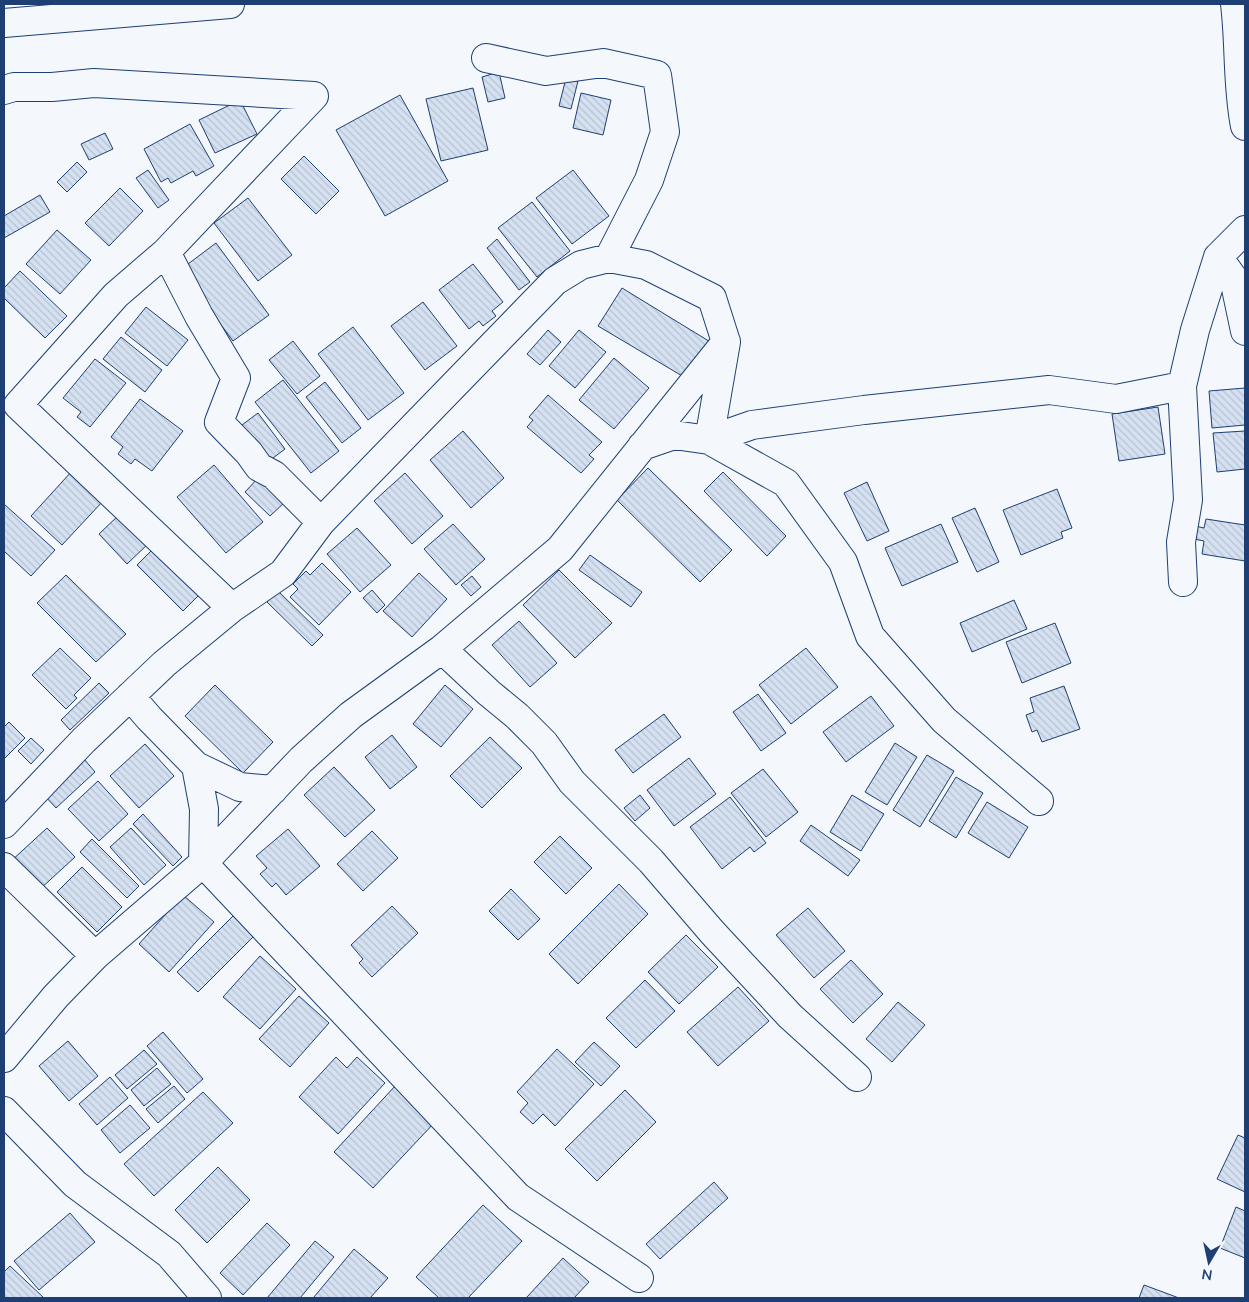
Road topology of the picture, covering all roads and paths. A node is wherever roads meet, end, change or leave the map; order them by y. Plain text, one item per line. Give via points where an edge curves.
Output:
1 (230, 4) edge
2 (1235, 4) edge
3 (4, 23) edge
4 (486, 58) dead end
5 (4, 90) edge
6 (1245, 126) edge
7 (1245, 230) edge
8 (166, 252) junction
9 (1218, 257) junction
10 (609, 258) junction
11 (1245, 330) edge
12 (726, 342) junction
13 (1182, 386) junction
14 (11, 411) edge
15 (709, 440) junction
16 (642, 446) junction
17 (321, 522) junction
18 (1183, 582) dead end
19 (232, 608) junction
20 (442, 649) junction
21 (130, 696) junction
22 (196, 766) junction
23 (273, 790) junction
24 (1039, 801) dead end
25 (4, 824) edge
26 (203, 863) junction
27 (4, 868) edge
28 (95, 956) junction
29 (4, 1058) edge
30 (857, 1077) dead end
31 (4, 1111) edge
32 (639, 1278) dead end
33 (206, 1298) edge

1 - 3 main road
2 - 6 main road via 1240,102
4 - 10 main road via 546,71 603,63 657,75 665,132 649,180
5 - 8 main road via 94,83 314,96
7 - 9 main road
8 - 14 main road via 116,295
8 - 17 main road via 236,378 219,422 259,467 274,475
9 - 11 main road via 1234,278
9 - 13 main road via 1195,330
10 - 12 main road via 646,265 712,298
10 - 17 main road via 581,265 555,281
12 - 15 main road
12 - 16 main road
13 - 15 main road via 1116,399 1049,390 884,408 752,425
13 - 18 main road via 1188,500 1181,542
14 - 19 main road
15 - 16 main road via 674,434
15 - 24 main road via 786,483 843,562 870,636 944,720
16 - 20 main road via 560,548
17 - 19 main road via 282,573
19 - 21 main road
20 - 23 main road via 351,716
20 - 30 main road via 544,743 572,782 651,861 790,1016
21 - 22 main road
21 - 25 main road
22 - 23 main road via 240,786
22 - 26 main road via 204,809
23 - 26 main road
26 - 28 main road
26 - 32 main road via 518,1197
27 - 28 main road
28 - 29 main road
31 - 33 main road via 75,1184 169,1254

